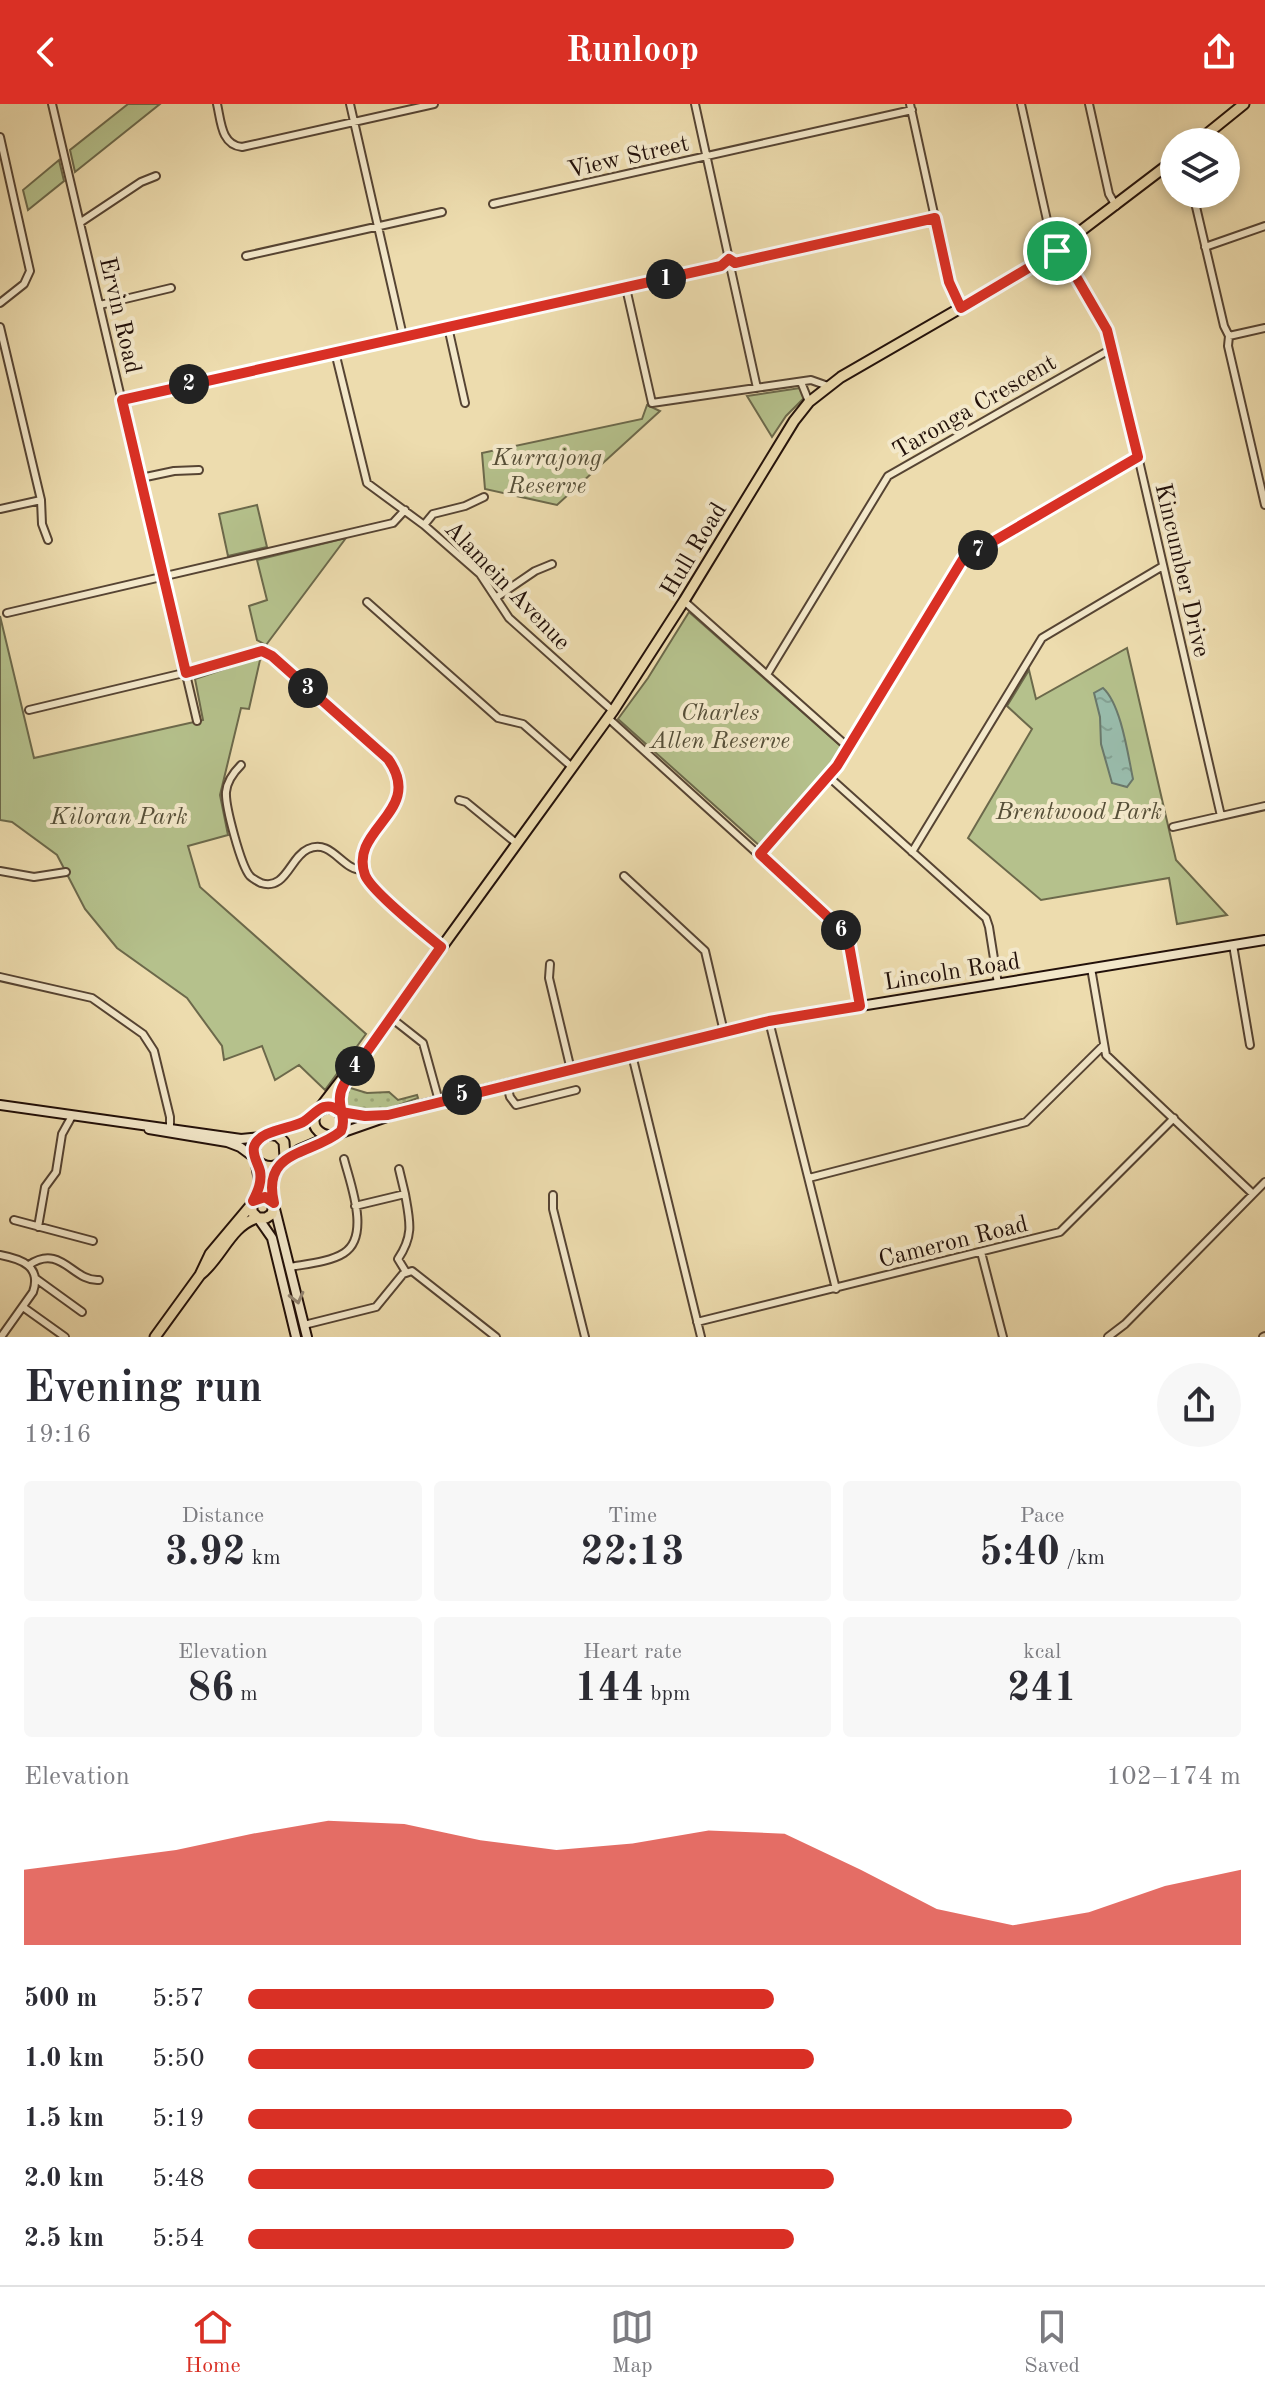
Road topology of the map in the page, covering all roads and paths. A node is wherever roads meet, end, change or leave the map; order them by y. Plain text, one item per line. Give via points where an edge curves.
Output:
1 (52, 104) edge
2 (217, 104) edge
3 (350, 104) edge
4 (434, 104) edge
5 (695, 104) edge
6 (1021, 104) edge
7 (1089, 104) edge
8 (1244, 104) edge
9 (911, 107) edge
10 (354, 122) junction
11 (1214, 128) edge
12 (0, 137) edge
13 (706, 157) junction
14 (3, 167) edge
15 (1160, 171) edge
16 (156, 176) dead end
17 (493, 204) dead end
18 (1116, 206) junction
19 (1196, 208) edge
20 (442, 212) dead end
21 (935, 218) junction
22 (81, 222) junction
23 (378, 226) junction
24 (1265, 226) edge
25 (1205, 247) junction
26 (1059, 250) junction
27 (246, 256) dead end
28 (730, 265) junction
29 (171, 288) dead end
30 (626, 288) junction
31 (0, 303) edge
32 (100, 305) junction
33 (961, 308) junction
34 (0, 327) edge
35 (448, 327) junction
36 (1265, 328) edge
37 (403, 336) junction
38 (1229, 336) junction
39 (1113, 348) junction
40 (335, 352) junction
41 (801, 382) junction
42 (828, 386) junction
43 (757, 388) junction
44 (122, 400) junction
45 (809, 402) junction
46 (465, 403) dead end
47 (1138, 457) junction
48 (1265, 461) edge
49 (1255, 463) junction
50 (199, 470) dead end
51 (141, 478) junction
52 (484, 497) dead end
53 (41, 500) junction
54 (1265, 505) edge
55 (0, 509) edge
56 (405, 510) junction
57 (424, 525) junction
58 (48, 540) dead end
59 (552, 564) dead end
60 (1163, 566) junction
61 (163, 577) junction
62 (497, 597) junction
63 (684, 601) junction
64 (367, 602) dead end
65 (7, 613) dead end
66 (186, 673) junction
67 (768, 673) junction
68 (29, 710) dead end
69 (611, 714) junction
70 (197, 721) dead end
71 (849, 748) junction
72 (241, 765) dead end
73 (572, 767) junction
74 (829, 777) junction
75 (459, 800) dead end
76 (1265, 806) edge
77 (1221, 816) junction
78 (1173, 827) dead end
79 (516, 843) junction
80 (912, 852) junction
81 (760, 854) junction
82 (363, 870) junction
83 (0, 871) edge
84 (66, 872) dead end
85 (624, 876) dead end
86 (1265, 940) edge
87 (1233, 945) junction
88 (441, 947) junction
89 (550, 964) dead end
90 (1091, 968) junction
91 (0, 977) edge
92 (998, 984) junction
93 (860, 1006) junction
94 (390, 1017) junction
95 (769, 1021) junction
96 (724, 1032) junction
97 (1250, 1045) dead end
98 (1103, 1046) junction
99 (632, 1055) junction
100 (571, 1070) junction
101 (352, 1071) junction
102 (507, 1085) junction
103 (576, 1090) dead end
104 (439, 1101) junction
105 (0, 1105) edge
106 (318, 1111) junction
107 (340, 1112) junction
108 (388, 1115) junction
109 (72, 1116) junction
110 (1174, 1118) junction
111 (105, 1121) junction
112 (170, 1127) junction
113 (265, 1135) junction
114 (336, 1135) junction
115 (209, 1137) junction
116 (256, 1159) junction
117 (344, 1159) dead end
118 (282, 1162) junction
119 (399, 1169) dead end
120 (809, 1178) junction
121 (1265, 1182) edge
122 (405, 1194) junction
123 (1253, 1194) junction
124 (553, 1195) dead end
125 (252, 1202) junction
126 (274, 1204) junction
127 (355, 1206) junction
128 (258, 1218) junction
129 (14, 1220) dead end
130 (38, 1227) junction
131 (235, 1227) junction
132 (93, 1241) dead end
133 (981, 1252) junction
134 (0, 1255) edge
135 (29, 1265) junction
136 (290, 1267) junction
137 (406, 1272) junction
138 (35, 1278) junction
139 (99, 1280) dead end
140 (836, 1289) junction
141 (23, 1307) junction
142 (82, 1312) dead end
143 (697, 1322) junction
144 (304, 1325) junction
145 (3, 1334) edge
146 (12, 1337) edge
147 (65, 1337) edge
148 (155, 1337) edge
149 (296, 1337) edge
150 (307, 1337) edge
151 (496, 1337) edge
152 (585, 1337) edge
153 (701, 1337) edge
154 (1003, 1337) edge
155 (1108, 1337) edge

1 - 22 street, Ervin Road
2 - 10 street via 225,137 242,147
3 - 10 street
4 - 10 street
5 - 13 street
6 - 26 street, Kincumber Drive via 1051,238
7 - 18 street
8 - 11 main road
9 - 13 street, View Street
9 - 21 street
10 - 23 street
12 - 14 street
13 - 17 street, View Street
13 - 28 street
14 - 31 street via 30,271 24,284
15 - 18 main road, Hull Road
16 - 22 street
18 - 26 main road, Hull Road
19 - 25 street
20 - 23 street
21 - 28 street
21 - 33 street via 949,282
22 - 32 street, Ervin Road
23 - 27 street
23 - 37 street
24 - 25 street
25 - 38 street
26 - 33 main road, Hull Road
26 - 39 street, Kincumber Drive
28 - 30 street
28 - 43 street
29 - 32 street
30 - 35 street
30 - 43 street via 652,403
32 - 44 street, Ervin Road
33 - 42 main road, Hull Road
34 - 53 street
35 - 37 street
35 - 46 street
36 - 38 street
37 - 40 street
38 - 49 street
39 - 47 street, Kincumber Drive
39 - 67 street, Taronga Crescent via 888,476
40 - 44 street
40 - 56 street, Alamein Avenue via 365,479
41 - 42 street
41 - 43 street
41 - 45 street
42 - 45 main road, Hull Road
44 - 51 street, Ervin Road
45 - 63 main road, Hull Road
47 - 60 street, Kincumber Drive
47 - 71 street via 963,559
48 - 49 street
49 - 54 street
50 - 51 street
51 - 61 street, Ervin Road
52 - 57 street via 433,514
53 - 55 street
53 - 58 street
56 - 57 street, Alamein Avenue
56 - 61 street via 393,523
57 - 62 street, Alamein Avenue via 480,574
59 - 62 street
60 - 77 street, Kincumber Drive
60 - 80 street via 1042,638
61 - 65 street
61 - 66 street, Ervin Road
62 - 69 street, Alamein Avenue via 509,618
63 - 67 street
63 - 69 main road, Hull Road
64 - 73 street via 498,718 523,724
66 - 68 street
66 - 70 street, Ervin Road
66 - 82 street via 262,651 388,759 400,782 398,797 366,845
67 - 71 street
69 - 73 main road, Hull Road
69 - 81 street, Alamein Avenue
71 - 74 street
72 - 82 street via 226,796 252,878 276,882 302,853 316,846
73 - 79 main road, Hull Road
74 - 80 street
74 - 81 street
75 - 79 street
76 - 77 street
77 - 78 street
79 - 88 main road, Hull Road
80 - 92 street via 986,918
81 - 93 street, Alamein Avenue via 844,932
82 - 88 street via 372,887
83 - 84 street via 41,877
85 - 96 street via 705,951
86 - 87 main road, Lincoln Road
87 - 90 main road, Lincoln Road
87 - 97 street
88 - 94 main road, Hull Road
89 - 100 street
90 - 92 main road, Lincoln Road
90 - 98 street
91 - 112 street via 92,998 143,1034 154,1051
92 - 93 main road, Lincoln Road
93 - 95 main road, Lincoln Road
94 - 101 main road, Hull Road
94 - 104 street via 423,1043
95 - 96 main road, Lincoln Road
95 - 120 street
96 - 99 main road, Lincoln Road
98 - 110 street via 1106,1055
98 - 120 street via 1026,1122
99 - 100 main road, Lincoln Road
99 - 143 street
100 - 102 main road, Lincoln Road
101 - 106 main road, Hull Road
101 - 107 main road, Hull Road via 340,1091
102 - 103 street via 516,1105
102 - 104 main road, Lincoln Road
104 - 108 main road, Lincoln Road
105 - 109 main road
106 - 107 main road via 330,1106
106 - 113 main road, Hull Road via 299,1124
106 - 114 main road via 316,1129
107 - 108 main road, Lincoln Road
107 - 114 main road via 344,1124
108 - 114 main road, Lincoln Road
109 - 111 main road
109 - 130 street via 62,1134 56,1172 45,1187
110 - 123 street
110 - 133 street, Cameron Road via 1066,1228
111 - 112 main road
111 - 115 main road
112 - 115 main road
113 - 115 main road
113 - 116 main road via 255,1146
113 - 118 main road via 278,1136 285,1144
114 - 118 main road
115 - 116 main road via 234,1144
116 - 118 main road via 268,1167
116 - 125 main road via 260,1183
117 - 127 street
118 - 126 main road via 271,1182
119 - 122 street
120 - 140 street
121 - 123 street
122 - 127 street
122 - 137 street via 410,1233 398,1259
123 - 155 street
124 - 152 street
125 - 126 main road via 265,1197
125 - 128 main road
125 - 131 main road
126 - 128 main road via 269,1217
126 - 136 main road
127 - 136 street via 359,1229 349,1249
128 - 131 main road
128 - 149 main road via 272,1238
129 - 130 street
130 - 132 street
131 - 148 main road via 205,1261
133 - 140 street, Cameron Road
133 - 154 street
134 - 135 street
135 - 138 street
135 - 139 street via 49,1258
136 -> 144 main road
137 - 144 street via 376,1307
137 - 151 street via 415,1272
138 - 141 street
138 - 142 street
140 - 143 street, Cameron Road
141 - 145 street
141 - 147 street
143 - 153 street
144 - 150 main road
145 - 146 street

